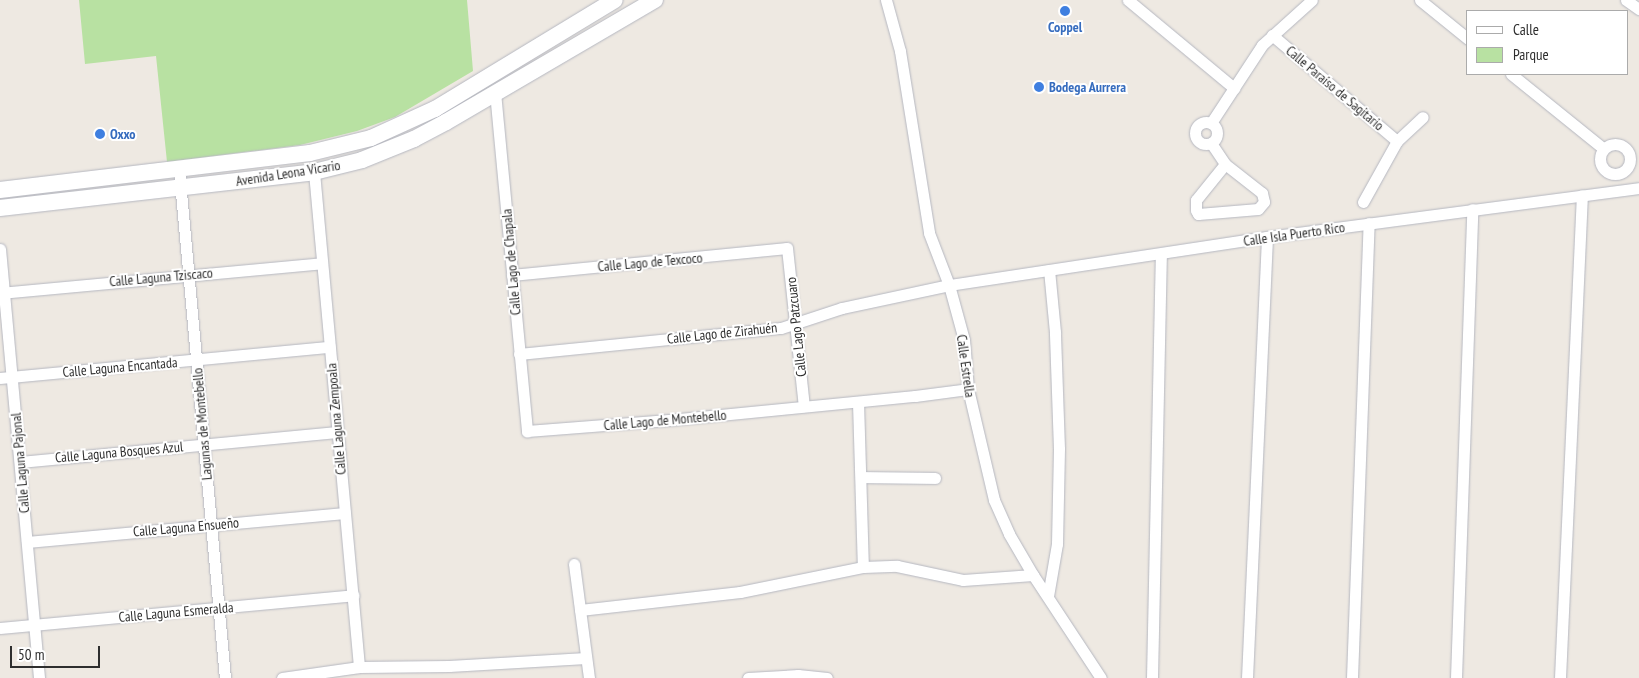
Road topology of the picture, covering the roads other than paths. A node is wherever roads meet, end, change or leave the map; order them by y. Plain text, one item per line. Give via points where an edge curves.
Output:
1 (615, 0) edge
2 (655, 0) edge
3 (886, 0) edge
4 (1128, 0) edge
5 (1312, 0) edge
6 (1420, 0) edge
7 (1626, 0) edge
8 (1639, 9) edge
9 (1272, 35) junction
10 (1466, 37) edge
11 (1512, 75) edge
12 (1234, 88) junction
13 (495, 92) junction
14 (1423, 117) dead end
15 (1211, 123) junction
16 (1397, 141) junction
17 (1211, 143) junction
18 (1604, 149) dead end
19 (1224, 164) junction
20 (179, 170) junction
21 (314, 172) junction
22 (180, 188) junction
23 (1639, 188) edge
24 (0, 190) edge
25 (1582, 196) junction
26 (1363, 202) dead end
27 (0, 208) edge
28 (1472, 209) junction
29 (1369, 224) junction
30 (1267, 238) junction
31 (787, 248) joint
32 (0, 249) edge
33 (1161, 255) junction
34 (322, 263) junction
35 (1049, 270) junction
36 (188, 274) junction
37 (512, 275) junction
38 (949, 285) junction
39 (2, 293) edge
40 (796, 322) junction
41 (330, 347) junction
42 (519, 354) junction
43 (196, 360) junction
44 (6, 378) edge
45 (968, 389) junction
46 (858, 402) junction
47 (804, 406) junction
48 (527, 431) joint
49 (338, 432) junction
50 (204, 444) junction
51 (20, 462) junction
52 (861, 477) junction
53 (935, 478) dead end
54 (345, 512) junction
55 (211, 525) junction
56 (27, 542) junction
57 (574, 564) dead end
58 (863, 567) junction
59 (1033, 576) junction
60 (352, 595) junction
61 (1048, 596) junction
62 (219, 608) junction
63 (580, 610) junction
64 (34, 625) junction
65 (0, 628) edge
66 (586, 658) junction
67 (428, 666) junction
68 (449, 666) junction
69 (359, 667) junction
70 (39, 678) edge
71 (225, 678) edge
72 (282, 678) edge
73 (429, 678) edge
74 (452, 678) edge
75 (590, 678) edge
76 (748, 678) edge
77 (827, 678) edge
78 (1101, 678) edge
79 (1152, 678) edge
80 (1247, 678) edge
81 (1352, 678) edge
82 (1456, 678) edge
83 (1560, 678) edge

1 - 20 street, Avenida Leona Vicario via 435,109 371,138 310,153
2 - 13 street, Avenida Leona Vicario
3 - 38 street, Calle Estrella via 900,51 929,233
4 - 12 street
5 - 9 street
6 - 10 street
7 - 8 street
9 - 12 street
9 - 16 street, Calle Paraíso de Sagitario
11 - 18 street
12 - 15 street
13 - 21 street, Avenida Leona Vicario via 446,122 392,149
13 - 37 street, Calle Lago de Chapala
14 - 16 street
15 - 17 street via 1217,133
15 - 17 street via 1200,123 1194,133 1200,143
16 - 26 street
17 - 19 street
19 - 19 street via 1262,193 1264,202 1258,209 1198,214 1196,200
20 - 22 street, Lagunas de Montebello
20 - 24 street, Avenida Leona Vicario
21 - 22 street, Avenida Leona Vicario
21 - 34 street, Calle Laguna Zempoala
22 - 27 street, Avenida Leona Vicario
22 - 36 street, Lagunas de Montebello
23 - 25 street, Calle Isla Puerto Rico
25 - 28 street, Calle Isla Puerto Rico
25 - 83 street
28 - 29 street, Calle Isla Puerto Rico
28 - 82 street
29 - 30 street, Calle Isla Puerto Rico
29 - 81 street
30 - 33 street, Calle Isla Puerto Rico
30 - 80 street
31 - 37 street, Calle Lago de Texcoco
31 - 40 street, Calle Lago Patzcuaro
32 - 39 street, Calle Laguna Pajonal
33 - 35 street, Calle Isla Puerto Rico
33 - 79 street
34 - 36 street, Calle Laguna Tziscaco
34 - 41 street, Calle Laguna Zempoala
35 - 38 street, Calle Isla Puerto Rico
35 - 61 street via 1055,332 1059,450 1057,544
36 - 39 street, Calle Laguna Tziscaco
36 - 43 street, Lagunas de Montebello
37 - 42 street, Calle Lago de Chapala
38 - 40 street, Calle Lago de Zirahuén via 842,308
38 - 45 street, Calle Estrella via 964,340
39 - 44 street, Calle Laguna Pajonal
40 - 42 street, Calle Lago de Zirahuén via 781,328
40 - 47 street, Calle Lago Patzcuaro
41 - 43 street, Calle Laguna Encantada
41 - 49 street, Calle Laguna Zempoala
42 - 48 street, Calle Lago de Chapala
43 - 44 street, Calle Laguna Encantada
43 - 50 street, Lagunas de Montebello
44 - 51 street, Calle Laguna Pajonal
45 - 46 street, Calle Lago de Montebello
45 - 59 street, Calle Estrella via 994,500
46 - 47 street, Calle Lago de Montebello
46 - 52 street
47 - 48 street, Calle Lago de Montebello
49 - 50 street, Calle Laguna Bosques Azul
49 - 54 street, Calle Laguna Zempoala
50 - 51 street, Calle Laguna Bosques Azul
50 - 55 street, Lagunas de Montebello
51 - 56 street, Calle Laguna Pajonal
52 - 53 street
52 - 58 street
54 - 55 street, Calle Laguna Ensueño
54 - 60 street, Calle Laguna Zempoala
55 - 56 street, Calle Laguna Ensueño
55 - 62 street, Lagunas de Montebello
56 - 64 street, Calle Laguna Pajonal
57 - 63 street
58 - 59 street via 897,566 963,580
58 - 63 street via 740,592
59 - 61 street, Calle Estrella
60 - 62 street, Calle Laguna Esmeralda
60 - 69 street, Calle Laguna Zempoala
61 - 78 street, Calle Estrella
62 - 64 street, Calle Laguna Esmeralda
62 - 71 street, Lagunas de Montebello
63 - 66 street
64 - 65 street, Calle Laguna Esmeralda
64 - 70 street, Calle Laguna Pajonal
66 - 68 street
66 - 75 street
67 - 68 street
67 - 69 street
67 - 73 street
68 - 74 street
69 - 72 street
76 - 77 street via 798,675

